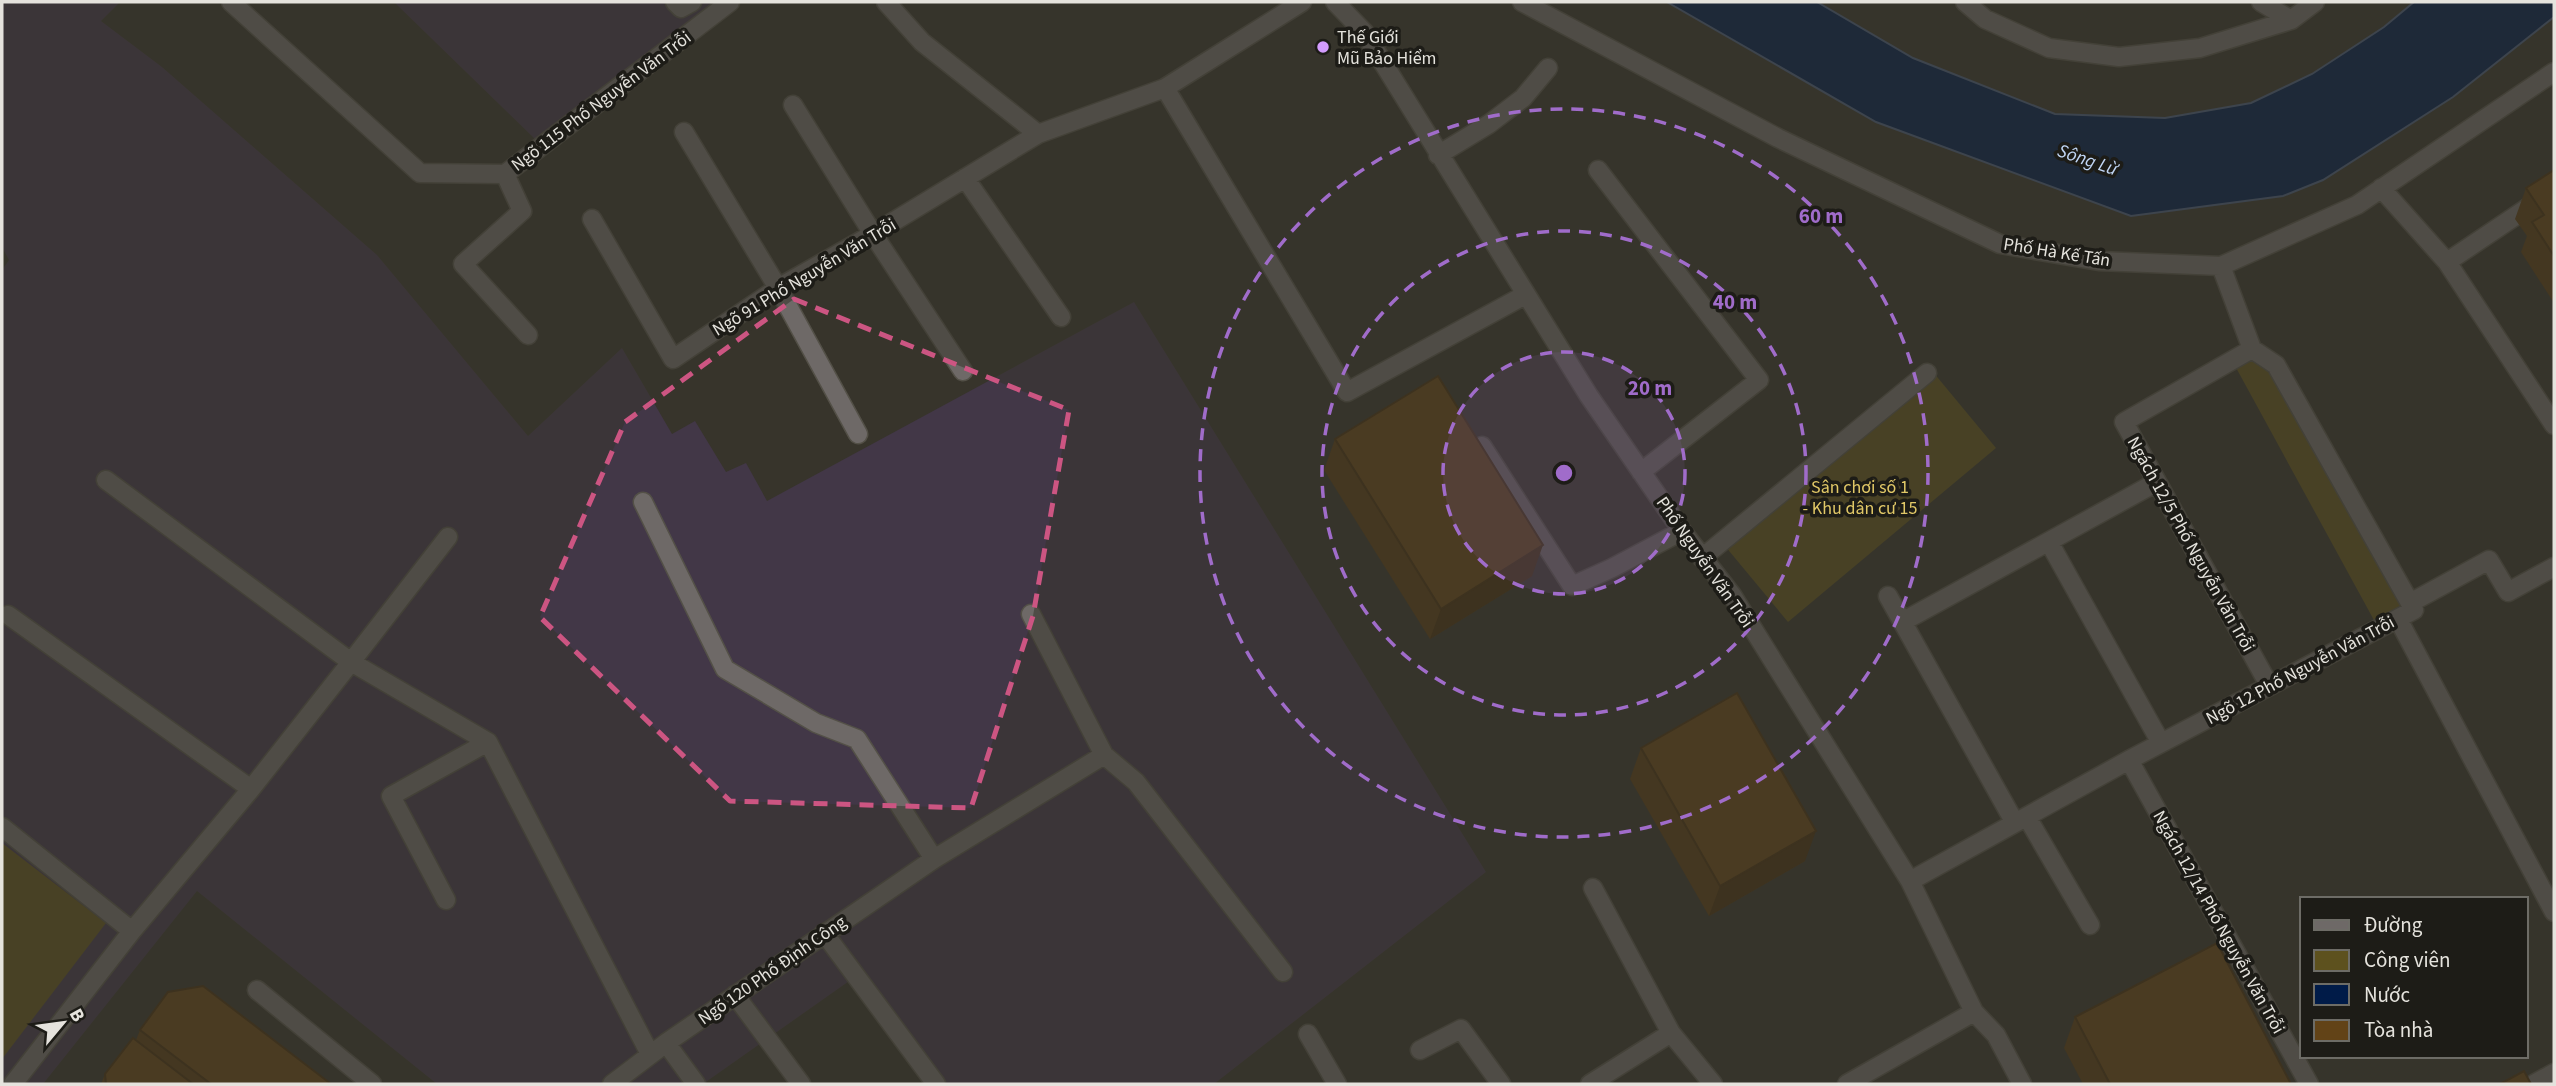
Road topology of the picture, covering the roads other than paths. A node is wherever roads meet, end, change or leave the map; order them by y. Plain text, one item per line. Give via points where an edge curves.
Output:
1 (231, 2) edge
2 (675, 2) edge
3 (692, 2) edge
4 (730, 2) edge
5 (886, 2) edge
6 (1302, 2) edge
7 (1335, 2) edge
8 (1522, 2) edge
9 (1965, 2) edge
10 (2261, 2) edge
11 (2315, 2) edge
12 (2291, 20) junction
13 (1548, 68) dead end
14 (2554, 72) edge
15 (1165, 88) junction
16 (793, 106) dead end
17 (684, 132) dead end
18 (1038, 134) junction
19 (1438, 155) junction
20 (1598, 170) dead end
21 (505, 174) junction
22 (965, 178) junction
23 (2381, 188) junction
24 (2554, 190) edge
25 (592, 219) dead end
26 (873, 234) junction
27 (2446, 262) junction
28 (2221, 266) junction
29 (778, 288) junction
30 (1525, 295) junction
31 (1061, 317) dead end
32 (528, 335) dead end
33 (2252, 349) junction
34 (963, 371) dead end
35 (1927, 373) dead end
36 (2554, 425) edge
37 (858, 434) dead end
38 (1482, 446) edge
39 (1641, 472) junction
40 (106, 480) dead end
41 (2157, 482) junction
42 (643, 502) dead end
43 (1682, 531) junction
44 (448, 537) dead end
45 (2049, 542) junction
46 (1702, 558) junction
47 (2554, 567) edge
48 (1888, 596) dead end
49 (2410, 603) junction
50 (1031, 614) dead end
51 (8, 615) dead end
52 (2398, 619) junction
53 (1902, 622) junction
54 (351, 662) junction
55 (2269, 685) junction
56 (488, 742) junction
57 (2161, 743) junction
58 (1104, 755) junction
59 (2129, 760) junction
60 (251, 789) junction
61 (2021, 820) junction
62 (2, 827) edge
63 (934, 859) junction
64 (1910, 881) junction
65 (1593, 888) dead end
66 (446, 900) dead end
67 (2554, 912) edge
68 (2090, 925) dead end
69 (132, 930) junction
70 (824, 933) junction
71 (1283, 972) dead end
72 (257, 990) dead end
73 (735, 995) junction
74 (1974, 1013) junction
75 (1671, 1033) junction
76 (1308, 1034) dead end
77 (666, 1043) junction
78 (1420, 1050) dead end
79 (650, 1054) junction
80 (2554, 1073) edge
81 (13, 1084) edge
82 (372, 1084) edge
83 (612, 1084) edge
84 (695, 1084) edge
85 (801, 1084) edge
86 (936, 1084) edge
87 (1337, 1084) edge
88 (1501, 1084) edge
89 (1590, 1084) edge
90 (1713, 1084) edge
91 (1847, 1084) edge
92 (2022, 1084) edge
93 (2309, 1084) edge
94 (2534, 1084) edge

1 - 21 street, Ngõ 115 Phố Nguyễn Văn Trỗi via 420,173
2 - 3 street via 681,8
4 - 21 street, Ngõ 115 Phố Nguyễn Văn Trỗi
5 - 18 street via 922,42
6 - 15 street
7 - 19 street, Phố Nguyễn Văn Trỗi via 1363,32
8 - 28 street, Phố Hà Kế Tấn via 1777,138 2000,244 2099,261
9 - 12 street via 1985,19 2049,48 2119,57 2200,48
10 - 12 street
11 - 12 street
13 - 19 street via 1523,98
14 - 23 street, Phố Hà Kế Tấn
15 - 18 street
15 - 30 street via 1347,392
16 - 26 street
17 - 29 street
18 - 22 street, Ngõ 91 Phố Nguyễn Văn Trỗi
19 - 30 street, Phố Nguyễn Văn Trỗi
20 - 39 street via 1759,380
21 - 32 street, Ngõ 115 Phố Nguyễn Văn Trỗi via 522,211 463,264
22 - 26 street, Ngõ 91 Phố Nguyễn Văn Trỗi
22 - 31 street
23 - 27 street
23 - 28 street, Phố Hà Kế Tấn via 2357,205
24 - 27 street
25 - 29 street, Ngõ 91 Phố Nguyễn Văn Trỗi via 673,359
26 - 29 street, Ngõ 91 Phố Nguyễn Văn Trỗi
26 - 34 street
27 - 36 street
28 - 33 street
29 - 37 street
30 - 39 street, Phố Nguyễn Văn Trỗi
33 - 41 street, Ngách 12/5 Phố Nguyễn Văn Trỗi via 2124,422
33 - 49 street, Ngõ 12 Phố Nguyễn Văn Trỗi via 2276,365
35 - 46 street
38 - 43 street via 1572,586
39 - 43 street, Phố Nguyễn Văn Trỗi
40 - 54 street
41 - 45 street
41 - 55 street, Ngách 12/5 Phố Nguyễn Văn Trỗi
42 - 63 street via 725,669 816,723 857,739
43 - 46 street, Phố Nguyễn Văn Trỗi
44 - 54 street
45 - 53 street
45 - 57 street
46 - 64 street, Phố Nguyễn Văn Trỗi via 1732,595
47 - 49 street via 2508,592 2489,560
48 - 53 street
49 - 52 street, Ngõ 12 Phố Nguyễn Văn Trỗi via 2414,610
50 - 58 street
51 - 60 street
52 - 55 street, Ngõ 12 Phố Nguyễn Văn Trỗi
52 - 67 street
53 - 61 street
54 - 56 street
54 - 60 street
55 - 57 street, Ngõ 12 Phố Nguyễn Văn Trỗi
56 - 66 street via 391,796
56 - 79 street
57 - 59 street, Ngõ 12 Phố Nguyễn Văn Trỗi
58 - 63 street, Ngõ 120 Phố Định Công
58 - 71 street via 1136,782
59 - 61 street, Ngõ 12 Phố Nguyễn Văn Trỗi
59 - 93 street, Ngách 12/14 Phố Nguyễn Văn Trỗi
60 - 69 street
61 - 64 street, Ngõ 12 Phố Nguyễn Văn Trỗi
61 - 68 street
62 - 69 street
63 - 70 street, Ngõ 120 Phố Định Công
64 - 74 street, Phố Nguyễn Văn Trỗi
65 - 75 street
69 - 81 street
70 - 73 street, Ngõ 120 Phố Định Công
70 - 86 street
72 - 82 street
73 - 77 street, Ngõ 120 Phố Định Công
73 - 85 street
74 - 91 street
74 - 92 street, Phố Nguyễn Văn Trỗi via 1996,1035
75 - 89 street
75 - 90 street
76 - 87 street
77 - 79 street, Ngõ 120 Phố Định Công
77 - 84 street
78 - 88 street via 1461,1029
79 - 83 street, Ngõ 120 Phố Định Công
80 - 94 street

